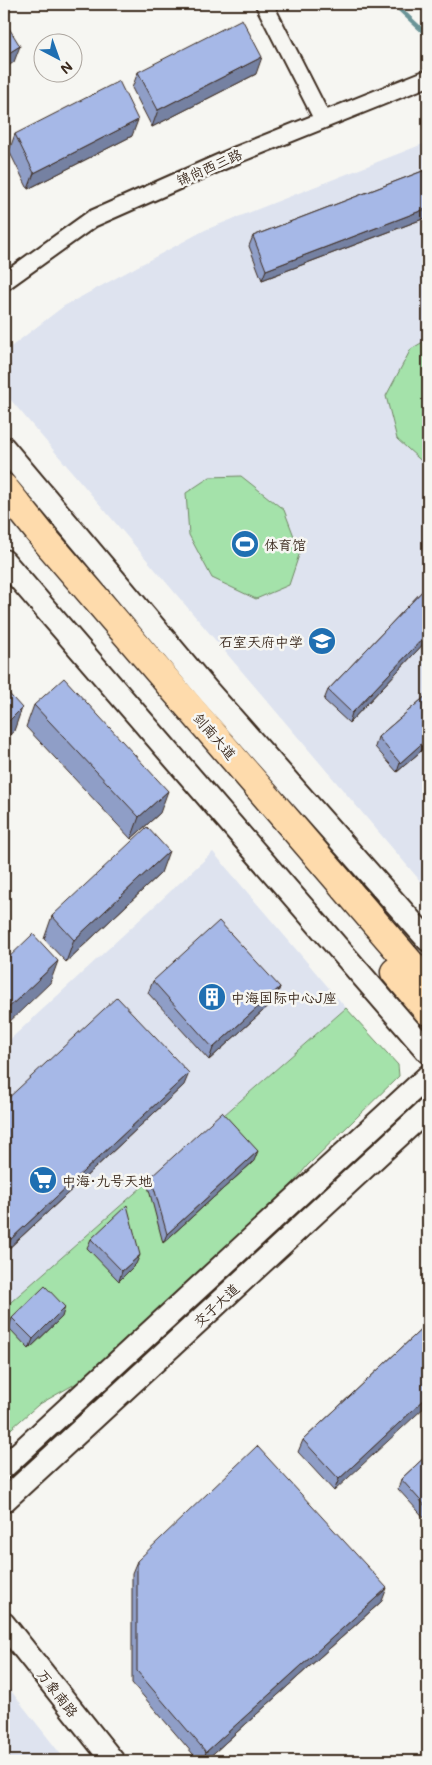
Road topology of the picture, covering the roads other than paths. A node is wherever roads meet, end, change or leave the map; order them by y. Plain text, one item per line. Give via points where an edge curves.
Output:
1 (264, 4) edge
2 (428, 78) edge
3 (323, 120) junction
4 (4, 282) edge
5 (4, 448) edge
6 (37, 486) junction
7 (4, 488) edge
8 (4, 518) edge
9 (48, 542) junction
10 (4, 561) edge
11 (428, 940) edge
12 (428, 984) edge
13 (428, 1011) edge
14 (428, 1052) edge
15 (428, 1076) edge
16 (428, 1109) edge
17 (4, 1467) edge
18 (4, 1501) edge
19 (4, 1624) edge
20 (113, 1761) edge

1 - 3 street
2 - 3 street, 锦尚西三路
3 - 4 street, 锦尚西三路 via 92,219
5 - 6 main road
6 - 9 main road
6 - 11 main road via 208,691
7 - 9 highway, 剑南大道
8 - 13 highway, 剑南大道
9 - 12 highway, 剑南大道
10 - 14 main road
15 - 17 main road, 交子大道
16 - 18 main road, 交子大道
19 - 20 main road, 万象南路

